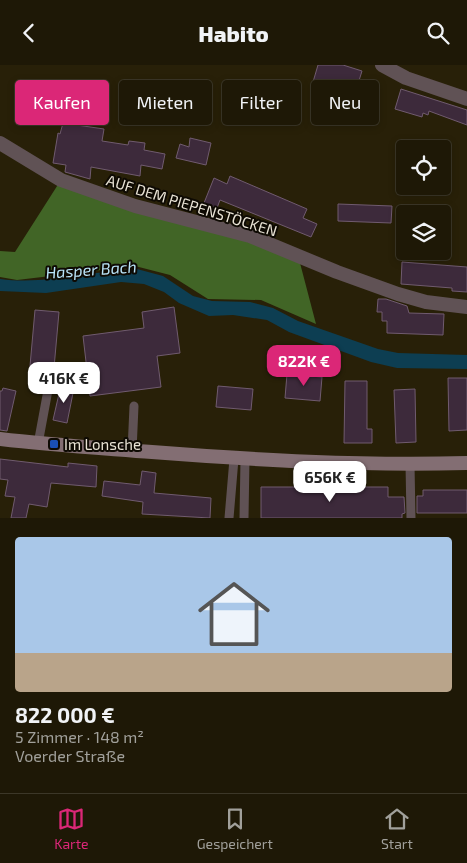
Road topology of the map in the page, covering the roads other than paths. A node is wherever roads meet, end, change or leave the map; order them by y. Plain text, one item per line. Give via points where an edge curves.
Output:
1 (382, 65) edge
2 (467, 99) edge
3 (0, 143) edge
4 (467, 307) edge
5 (48, 391) dead end
6 (134, 406) dead end
7 (0, 439) edge
8 (38, 444) junction
9 (132, 451) junction
10 (240, 459) junction
11 (467, 463) edge
12 (410, 464) junction
13 (229, 518) edge
14 (244, 518) edge
15 (410, 518) edge

1 - 2 street via 406,78
3 - 4 street, AUF DEM PIEPENSTÖCKEN via 61,180 135,206 250,236 398,295
5 - 8 lane
6 - 9 lane
7 - 8 main road
8 - 9 main road
9 - 10 main road
10 - 12 main road
10 - 13 lane
10 - 14 lane
11 - 12 main road
12 - 15 lane

